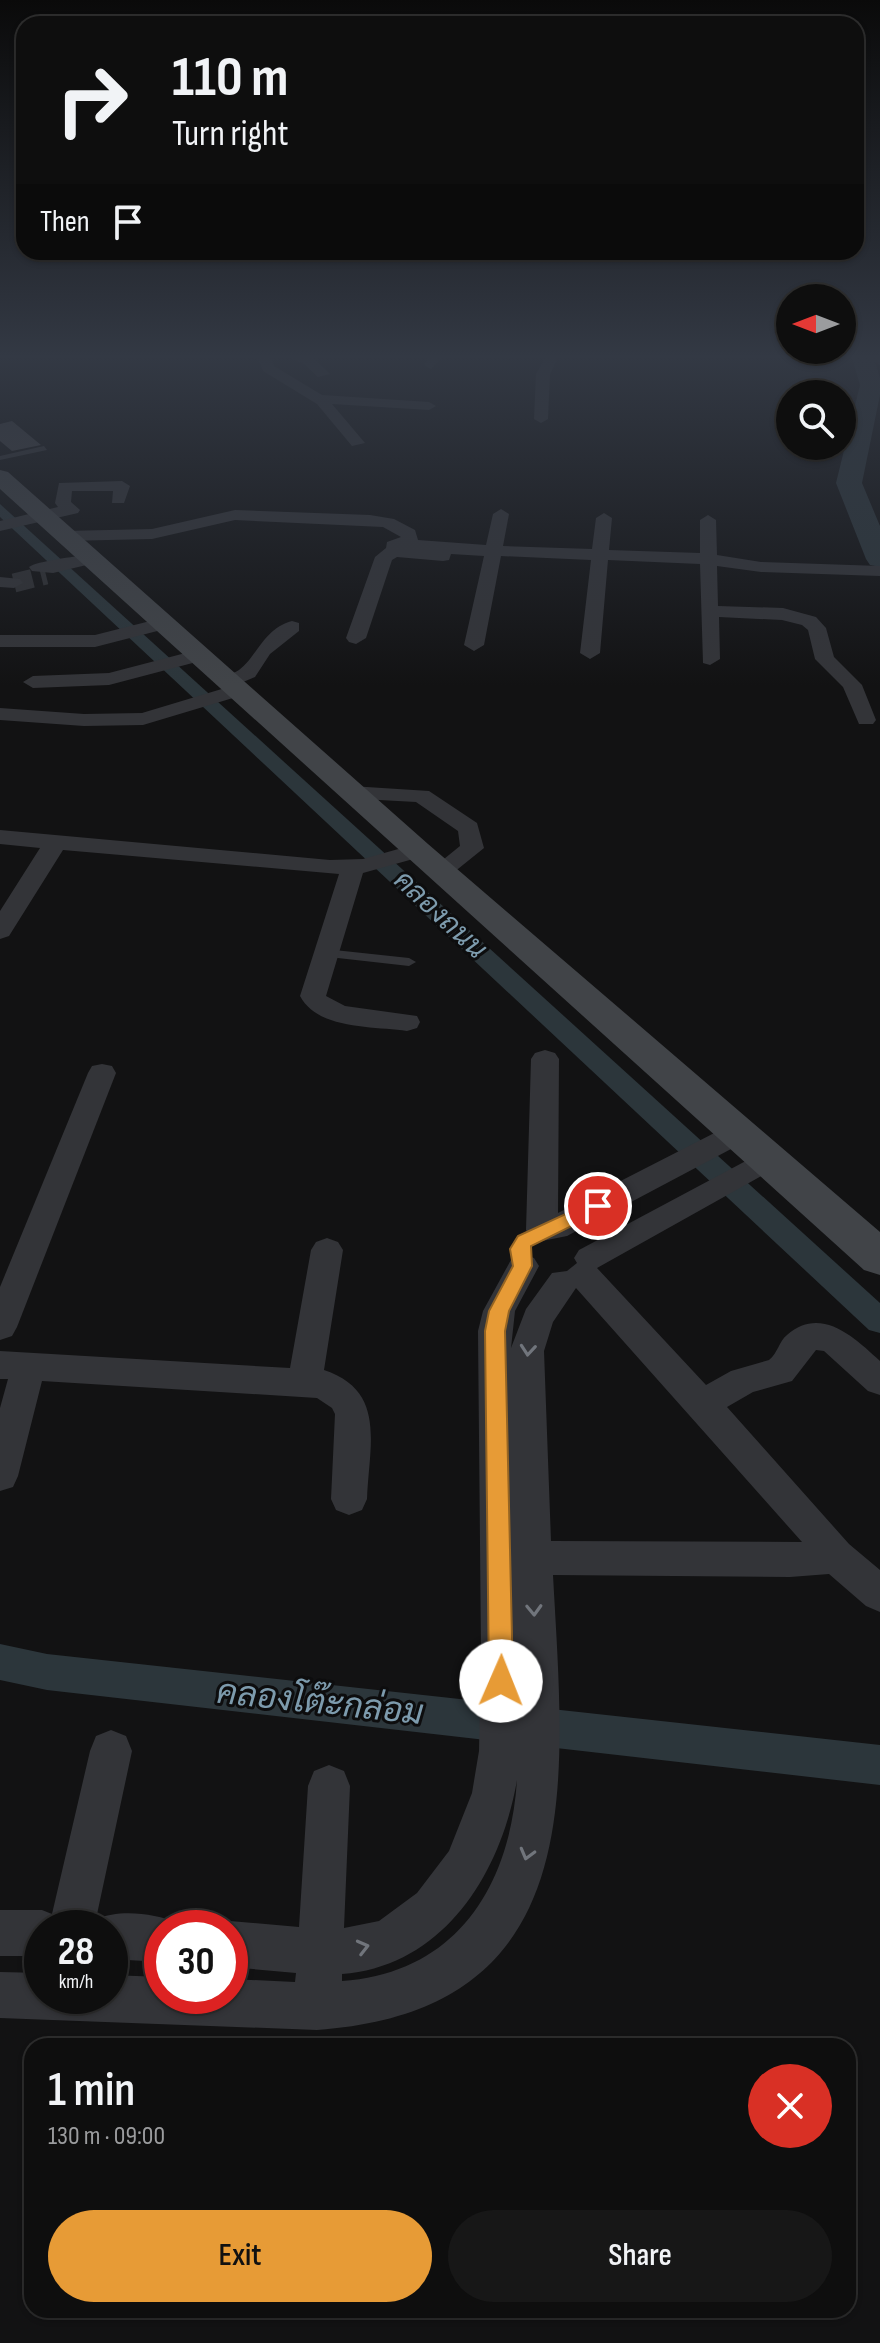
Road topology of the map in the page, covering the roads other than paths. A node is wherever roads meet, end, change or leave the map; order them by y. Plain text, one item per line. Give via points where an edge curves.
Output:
1 (0, 477) edge
2 (123, 477) dead end
3 (65, 486) junction
4 (118, 500) dead end
5 (501, 514) dead end
6 (604, 518) dead end
7 (708, 520) dead end
8 (211, 521) junction
9 (47, 545) edge
10 (406, 548) junction
11 (493, 555) junction
12 (599, 558) junction
13 (707, 563) junction
14 (879, 571) edge
15 (710, 611) junction
16 (153, 623) junction
17 (292, 627) dead end
18 (356, 638) dead end
19 (0, 641) edge
20 (474, 645) dead end
21 (590, 653) dead end
22 (192, 657) junction
23 (710, 659) dead end
24 (33, 682) dead end
25 (229, 689) junction
26 (0, 714) edge
27 (866, 720) dead end
28 (351, 793) junction
29 (0, 837) edge
30 (55, 843) junction
31 (420, 859) junction
32 (358, 867) junction
33 (0, 931) edge
34 (325, 953) junction
35 (409, 962) dead end
36 (407, 1022) dead end
37 (545, 1059) dead end
38 (102, 1073) dead end
39 (728, 1138) junction
40 (760, 1163) junction
41 (637, 1185) junction
42 (668, 1214) junction
43 (549, 1229) junction
44 (327, 1250) dead end
45 (880, 1258) edge
46 (523, 1266) junction
47 (579, 1271) junction
48 (0, 1327) edge
49 (14, 1366) edge
50 (880, 1381) edge
51 (305, 1383) junction
52 (702, 1404) junction
53 (0, 1476) edge
54 (349, 1499) dead end
55 (836, 1556) junction
56 (516, 1558) junction
57 (880, 1594) edge
58 (111, 1751) dead end
59 (517, 1773) junction
60 (329, 1786) dead end
61 (75, 1910) edge
62 (0, 1933) edge
63 (24, 1933) edge
64 (248, 1945) edge
65 (318, 1950) junction
66 (0, 1995) edge
67 (317, 2006) junction

1 - 9 street
2 - 3 street via 76,478
3 - 4 street via 122,486
3 - 9 street via 63,503 72,510
5 - 11 street
6 - 12 street
7 - 13 street
8 - 9 street via 152,534
8 - 10 street via 364,528
8 - 10 street via 235,515 395,517 409,534
9 - 16 street
10 - 11 street
10 - 18 street via 384,557
11 - 12 street
11 - 20 street
12 - 13 street
12 - 21 street
13 - 14 street
13 - 15 street
15 - 23 street
15 - 27 street via 783,614 809,621 817,628 825,659 852,685
16 - 19 street via 95,641
16 - 22 street
17 - 25 street
22 - 24 street via 109,679
22 - 25 street
25 - 26 street via 190,707 143,719
25 - 28 street
28 - 31 street
28 - 31 street via 421,796 469,828 472,848
29 - 30 street
30 - 32 street
30 - 33 street
31 - 32 street
31 - 39 street
32 - 34 street
34 - 35 lane
34 - 36 street via 313,996 318,1005 341,1014
37 - 43 street via 540,1157
38 - 48 street
39 - 40 street
39 - 41 street
40 - 42 street
40 - 45 street
41 - 42 street
41 - 43 street
42 - 47 street
43 - 46 street via 532,1234 520,1249
43 - 47 street via 578,1237
44 - 51 street
46 - 47 street via 539,1279
46 - 56 street via 499,1311 495,1331
47 - 52 street
47 -> 56 street via 538,1318 527,1351
49 - 51 street
49 - 53 street
50 - 52 street via 833,1339 812,1336 797,1345 780,1371 743,1381
51 - 54 street via 323,1384 347,1399 352,1414
52 - 55 street
55 - 56 street
55 - 57 street
56 - 59 street
58 - 61 street
65 -> 59 street via 358,1950 392,1939 426,1917 451,1888
59 -> 67 street via 533,1832 505,1910 473,1949 430,1983 398,1996
60 - 65 street
62 - 63 street
64 - 65 street
65 - 67 street
66 - 67 street

